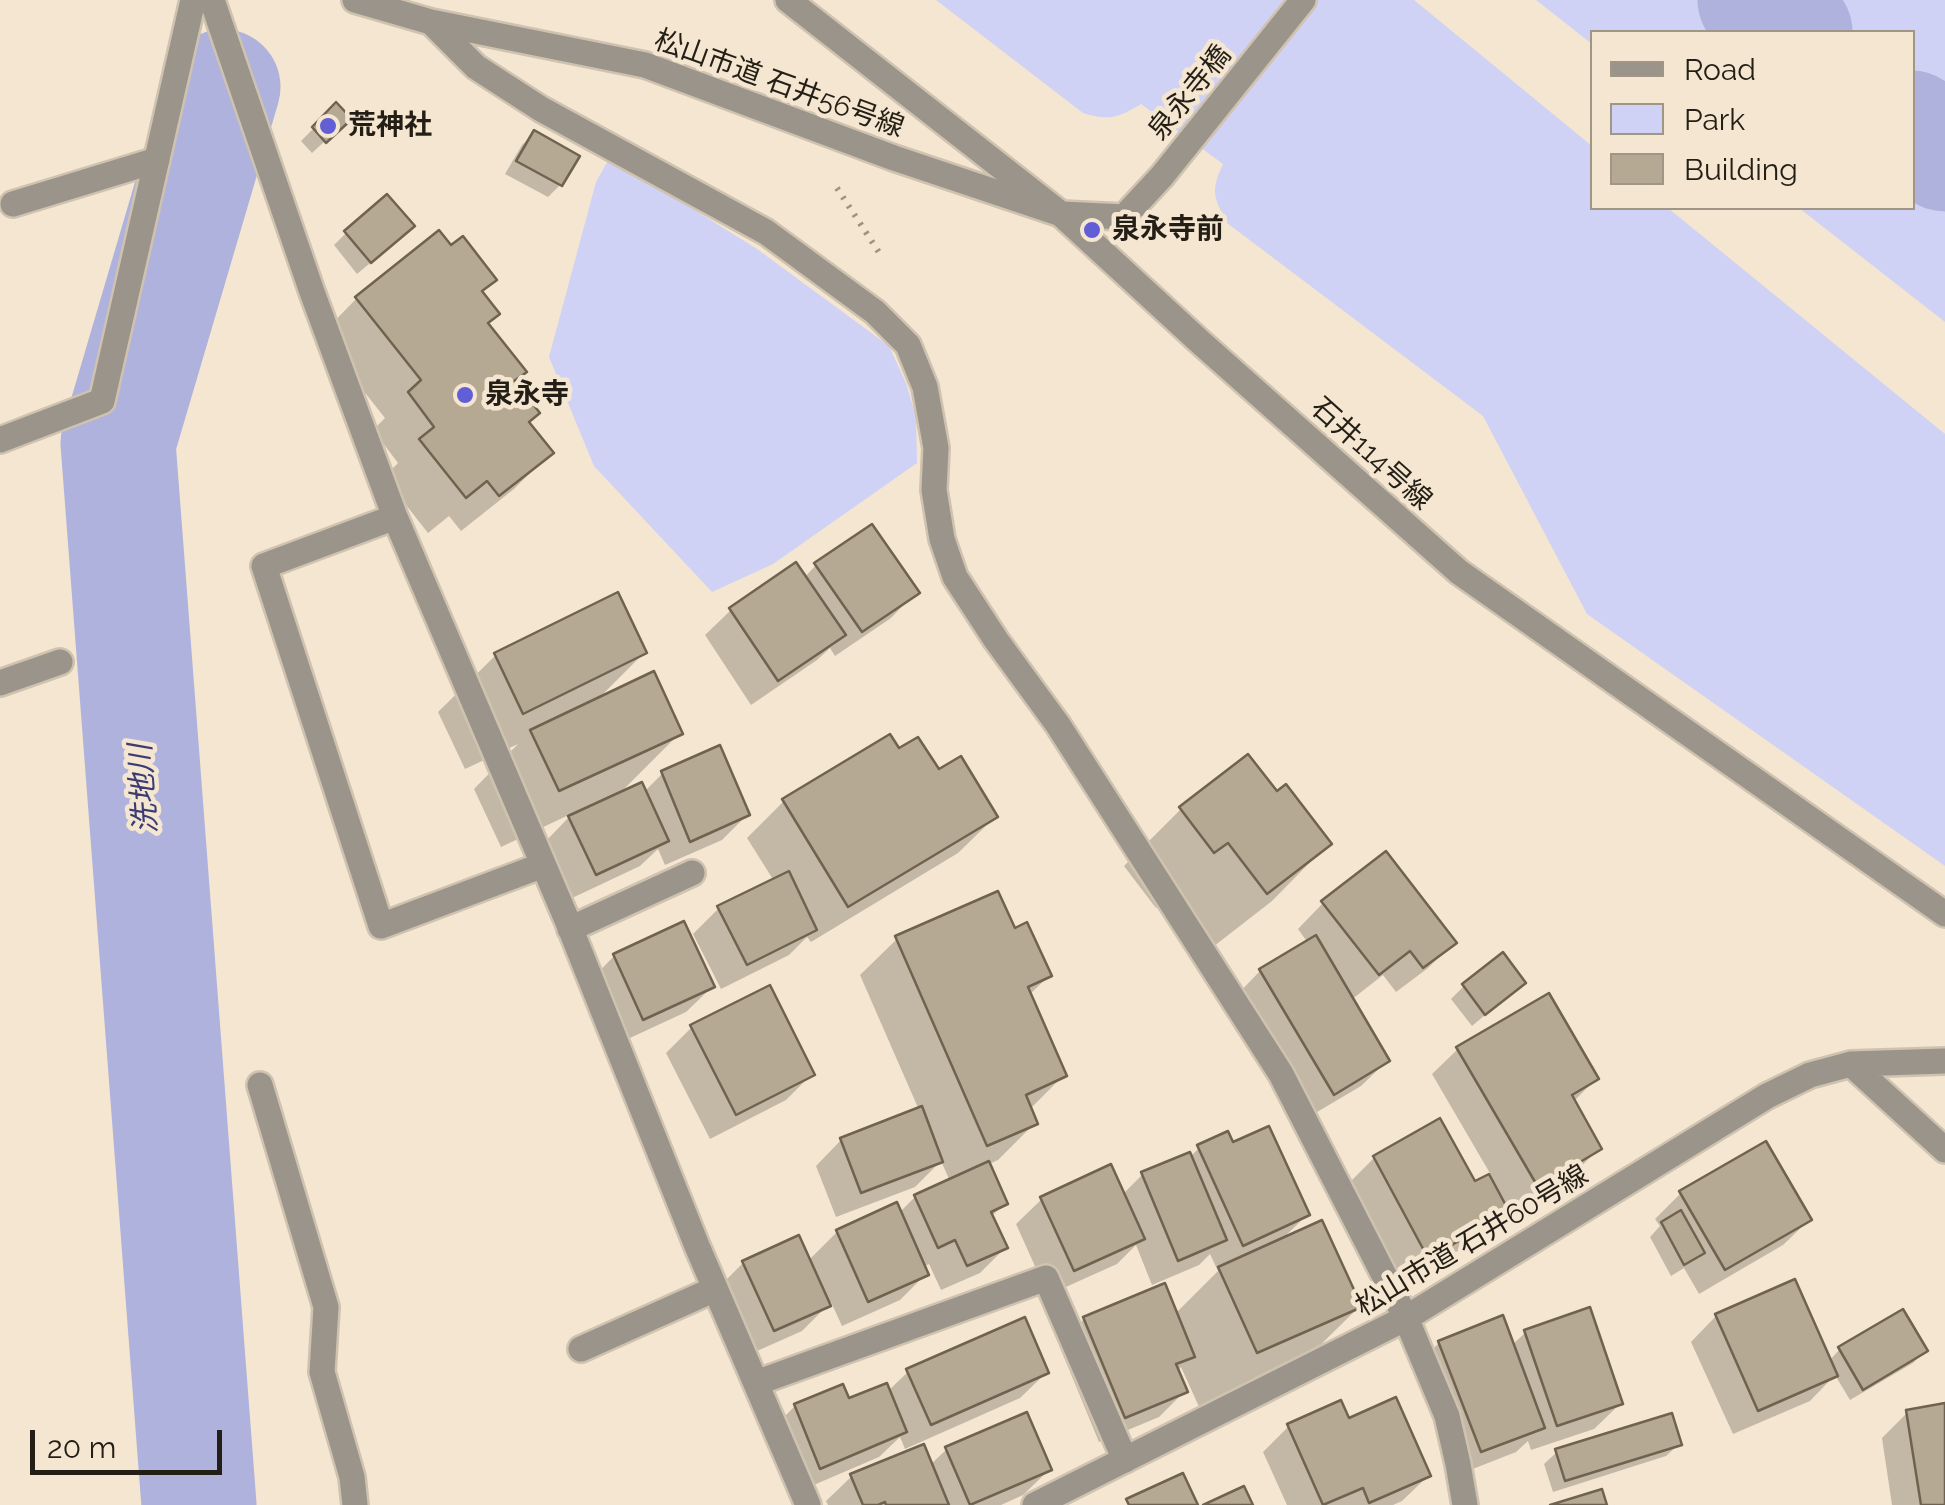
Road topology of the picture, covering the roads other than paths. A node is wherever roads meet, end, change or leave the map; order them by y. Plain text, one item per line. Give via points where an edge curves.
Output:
1 (194, 0) edge
2 (212, 0) edge
3 (355, 0) edge
4 (788, 0) edge
5 (1303, 0) edge
6 (431, 22) junction
7 (157, 160) junction
8 (1162, 176) joint
9 (14, 204) dead end
10 (1061, 214) junction
11 (0, 440) edge
12 (395, 517) junction
13 (60, 662) dead end
14 (0, 684) edge
15 (543, 865) junction
16 (692, 873) dead end
17 (1945, 914) edge
18 (570, 929) junction
19 (1945, 1061) edge
20 (1851, 1064) junction
21 (260, 1085) dead end
22 (1945, 1150) edge
23 (715, 1289) junction
24 (1406, 1318) junction
25 (581, 1349) dead end
26 (756, 1384) junction
27 (1126, 1460) junction
28 (355, 1505) edge
29 (808, 1505) edge
30 (1035, 1505) edge
31 (1465, 1505) edge

1 - 7 street
2 - 12 street
3 - 6 street, 松山市道 石井56号線
4 - 10 street, 石井114号線
5 - 8 street, 泉永寺橋
6 - 10 street, 松山市道 石井56号線 via 645,65
6 - 24 street via 476,68 541,109 766,232 875,312 908,345 924,386 936,448 934,490 955,576 1281,1074
7 - 9 street
7 - 11 street via 102,402
8 - 10 street, 松山市道 石井56号線 via 1124,217
10 - 17 street, 石井114号線 via 1460,572
12 - 15 street
12 - 15 street via 264,566 381,926
13 - 14 street
15 - 18 street
16 - 18 street
18 - 23 street
19 - 20 street, 松山市道 石井60号線
20 - 22 street
20 - 24 street, 松山市道 石井60号線 via 1767,1096
21 - 28 street via 326,1307 322,1372
23 - 25 street
23 - 26 street
24 - 27 street, 松山市道 石井60号線
24 - 31 street via 1446,1416
26 - 27 street via 1046,1278
26 - 29 street
27 - 30 street, 松山市道 石井60号線

